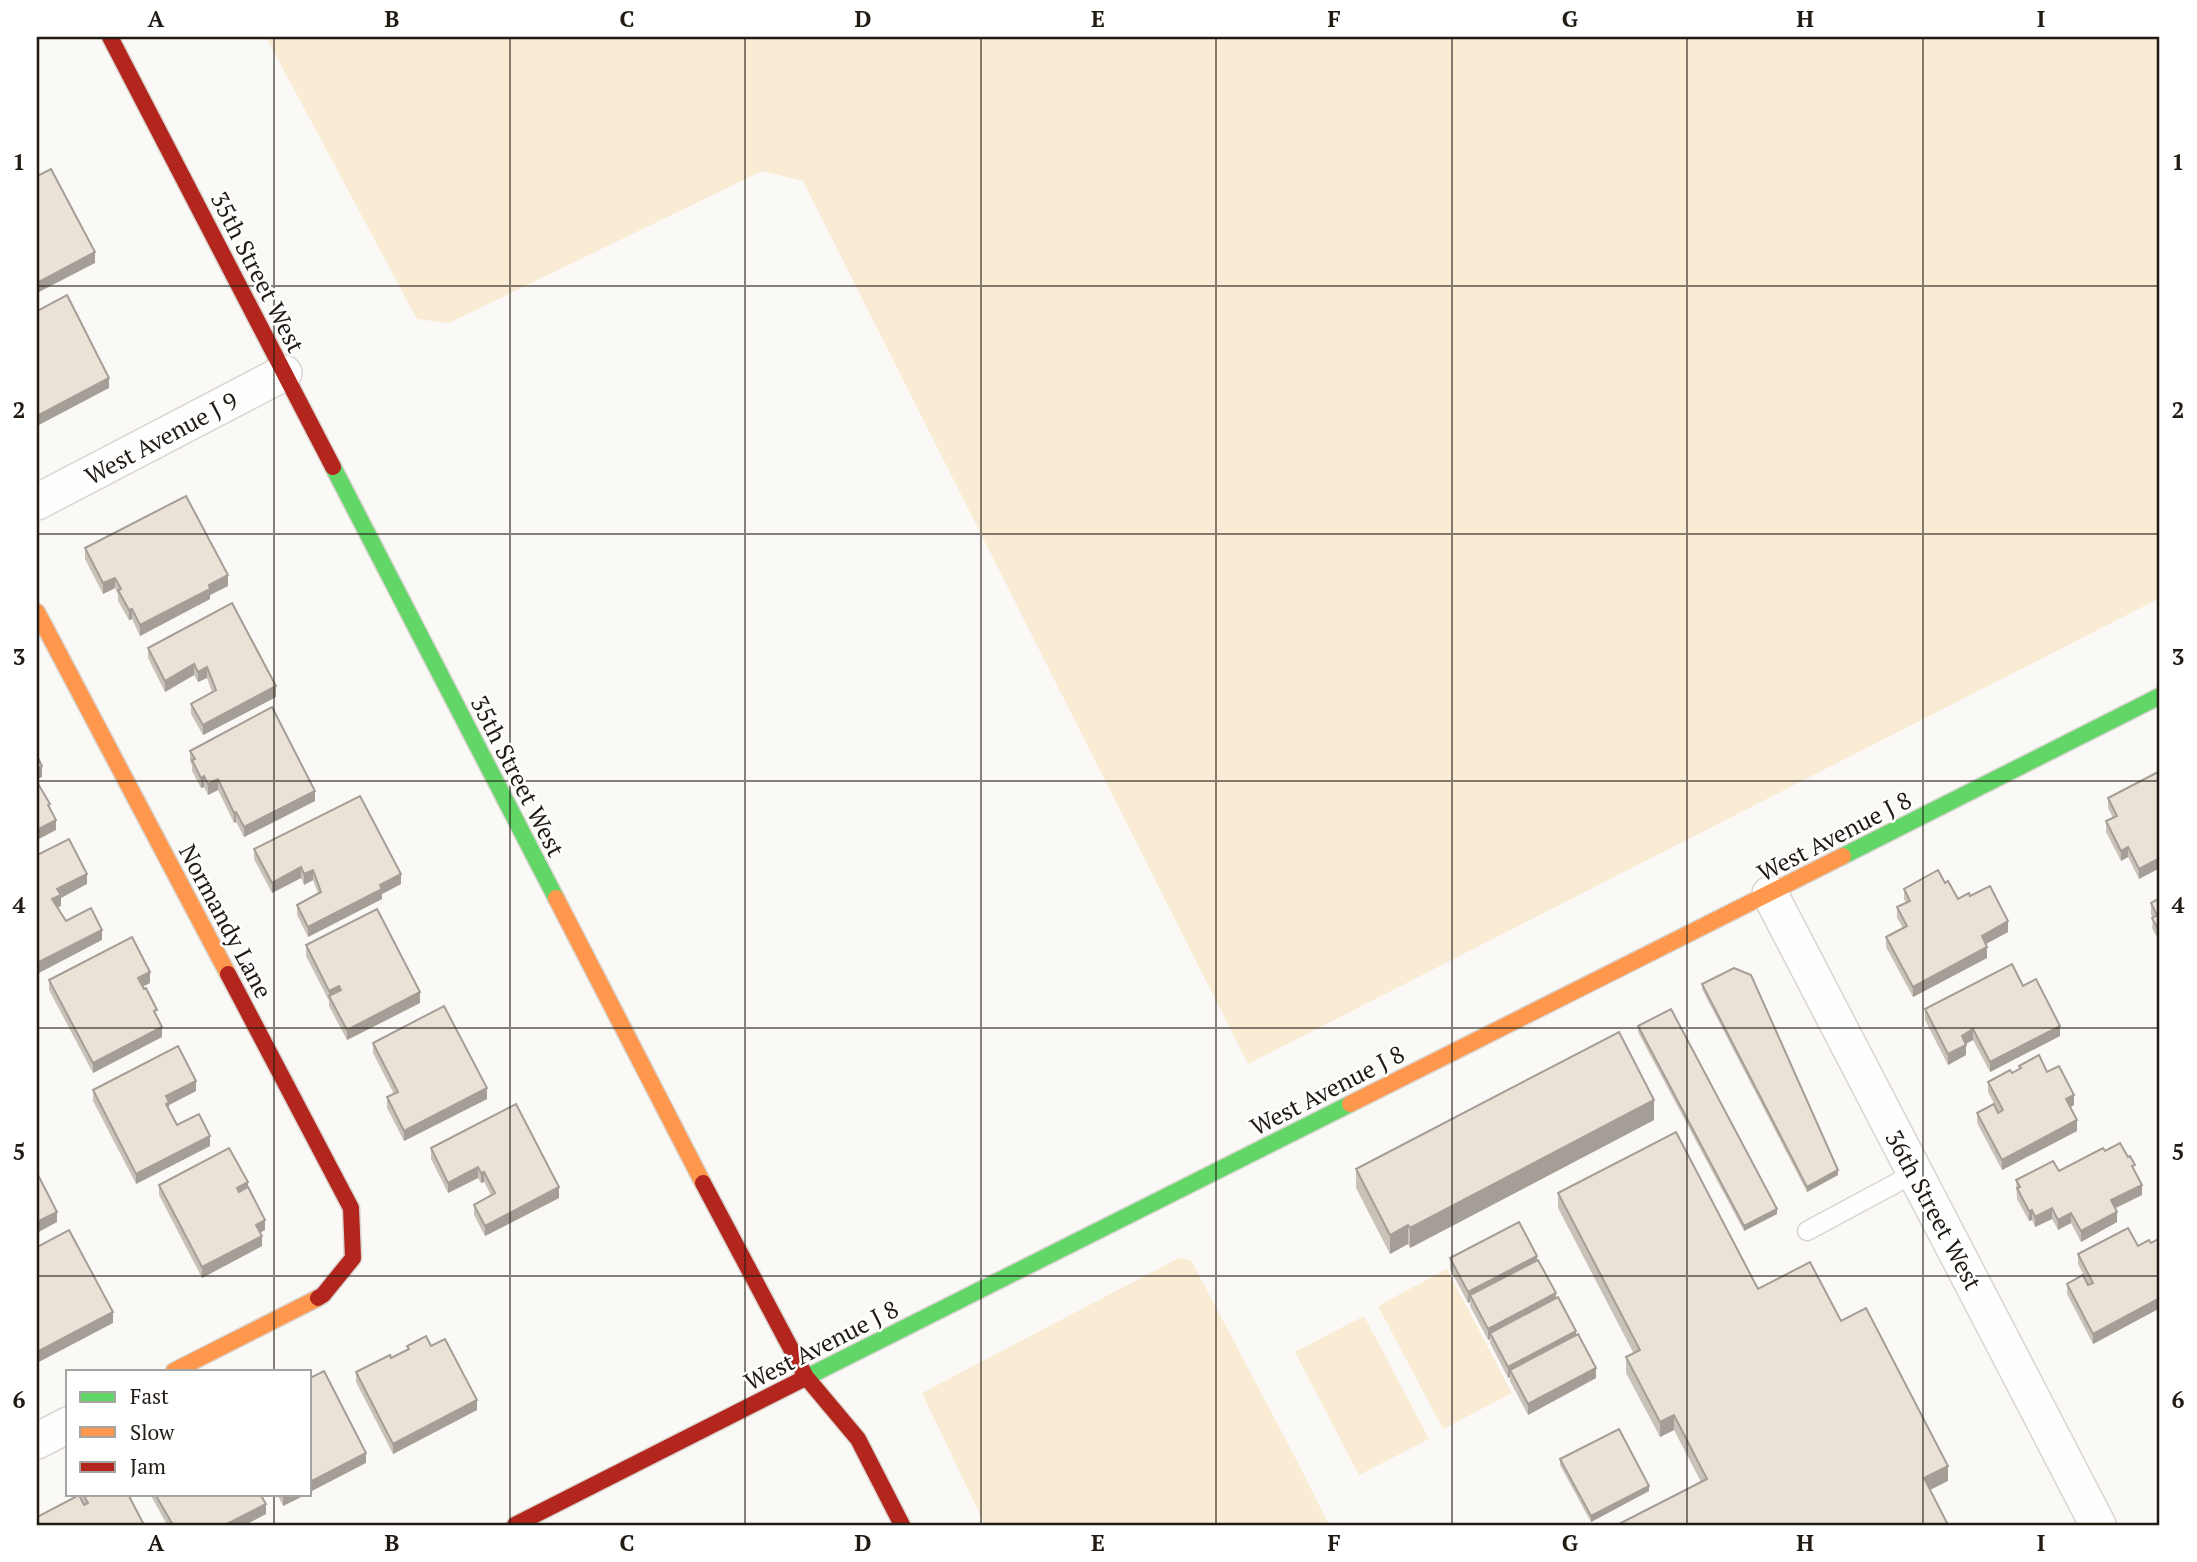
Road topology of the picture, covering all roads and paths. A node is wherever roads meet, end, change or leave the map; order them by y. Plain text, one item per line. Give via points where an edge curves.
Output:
1 (110, 37) edge
2 (284, 373) junction
3 (37, 502) edge
4 (37, 612) edge
5 (2160, 696) edge
6 (1770, 894) junction
7 (1915, 1174) junction
8 (1807, 1231) dead end
9 (176, 1370) edge
10 (806, 1377) junction
11 (66, 1426) edge
12 (37, 1441) edge
13 (515, 1525) edge
14 (902, 1525) edge
15 (2098, 1525) edge

1 - 2 street, 35th Street West
2 - 3 street, West Avenue J 9
2 - 10 street, 35th Street West
4 - 9 street, Normandy Lane via 351,1208 353,1258 323,1295
5 - 6 street, West Avenue J 8
6 - 7 street, 36th Street West
6 - 10 street, West Avenue J 8
7 - 8 lane
7 - 15 street, 36th Street West
10 - 13 street, West Avenue J 8
10 - 14 street, 35th Street West via 858,1439
11 - 12 street

